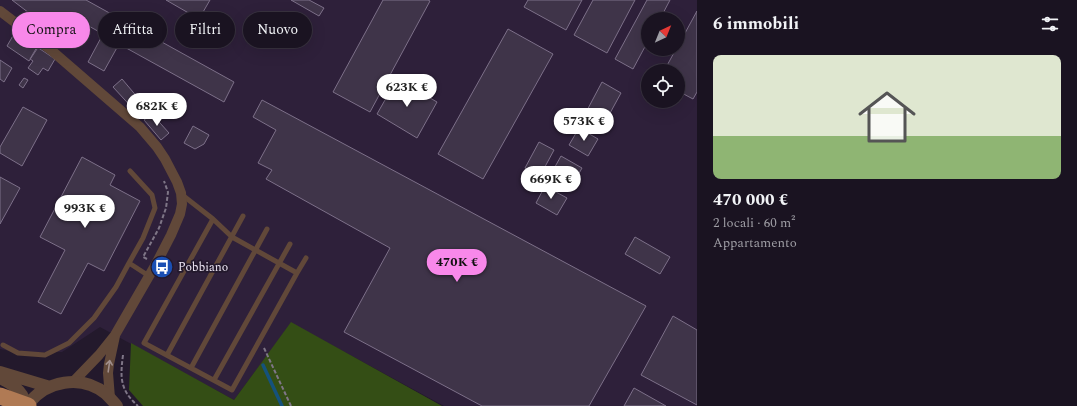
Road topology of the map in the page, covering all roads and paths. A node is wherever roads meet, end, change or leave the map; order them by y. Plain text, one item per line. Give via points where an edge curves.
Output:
1 (0, 10) edge
2 (130, 171) dead end
3 (181, 193) junction
4 (243, 216) dead end
5 (213, 219) junction
6 (267, 229) dead end
7 (232, 237) junction
8 (290, 244) dead end
9 (255, 250) junction
10 (306, 258) dead end
11 (129, 263) junction
12 (279, 263) junction
13 (297, 273) junction
14 (149, 276) junction
15 (115, 335) junction
16 (260, 339) junction
17 (4, 346) dead end
18 (167, 355) junction
19 (191, 368) junction
20 (0, 372) edge
21 (0, 378) edge
22 (214, 380) junction
23 (74, 382) junction
24 (50, 387) junction
25 (0, 396) edge
26 (113, 402) edge
27 (27, 406) edge
28 (291, 406) edge

1 - 3 street via 51,50 140,127 157,147
2 - 11 lane via 152,195 155,208
3 - 5 lane
3 - 14 street via 180,214
4 - 7 lane
5 - 7 lane
5 - 18 lane via 144,343
6 - 9 lane
7 - 9 lane
7 - 18 lane
8 - 12 lane
9 - 12 lane
9 - 19 lane
10 - 13 lane
11 - 14 lane
11 - 17 lane via 94,318 69,343 45,355 18,353
12 - 13 lane
12 - 22 lane
13 - 16 lane
14 - 15 street
15 - 23 street
26 -> 15 street via 108,373
16 - 22 lane via 232,390
16 - 28 path
18 - 19 lane
19 - 22 lane
20 - 24 street
21 - 27 street via 17,388
23 - 24 street
23 - 26 street via 92,386 106,394
24 - 27 street
25 - 27 highway, bridge

